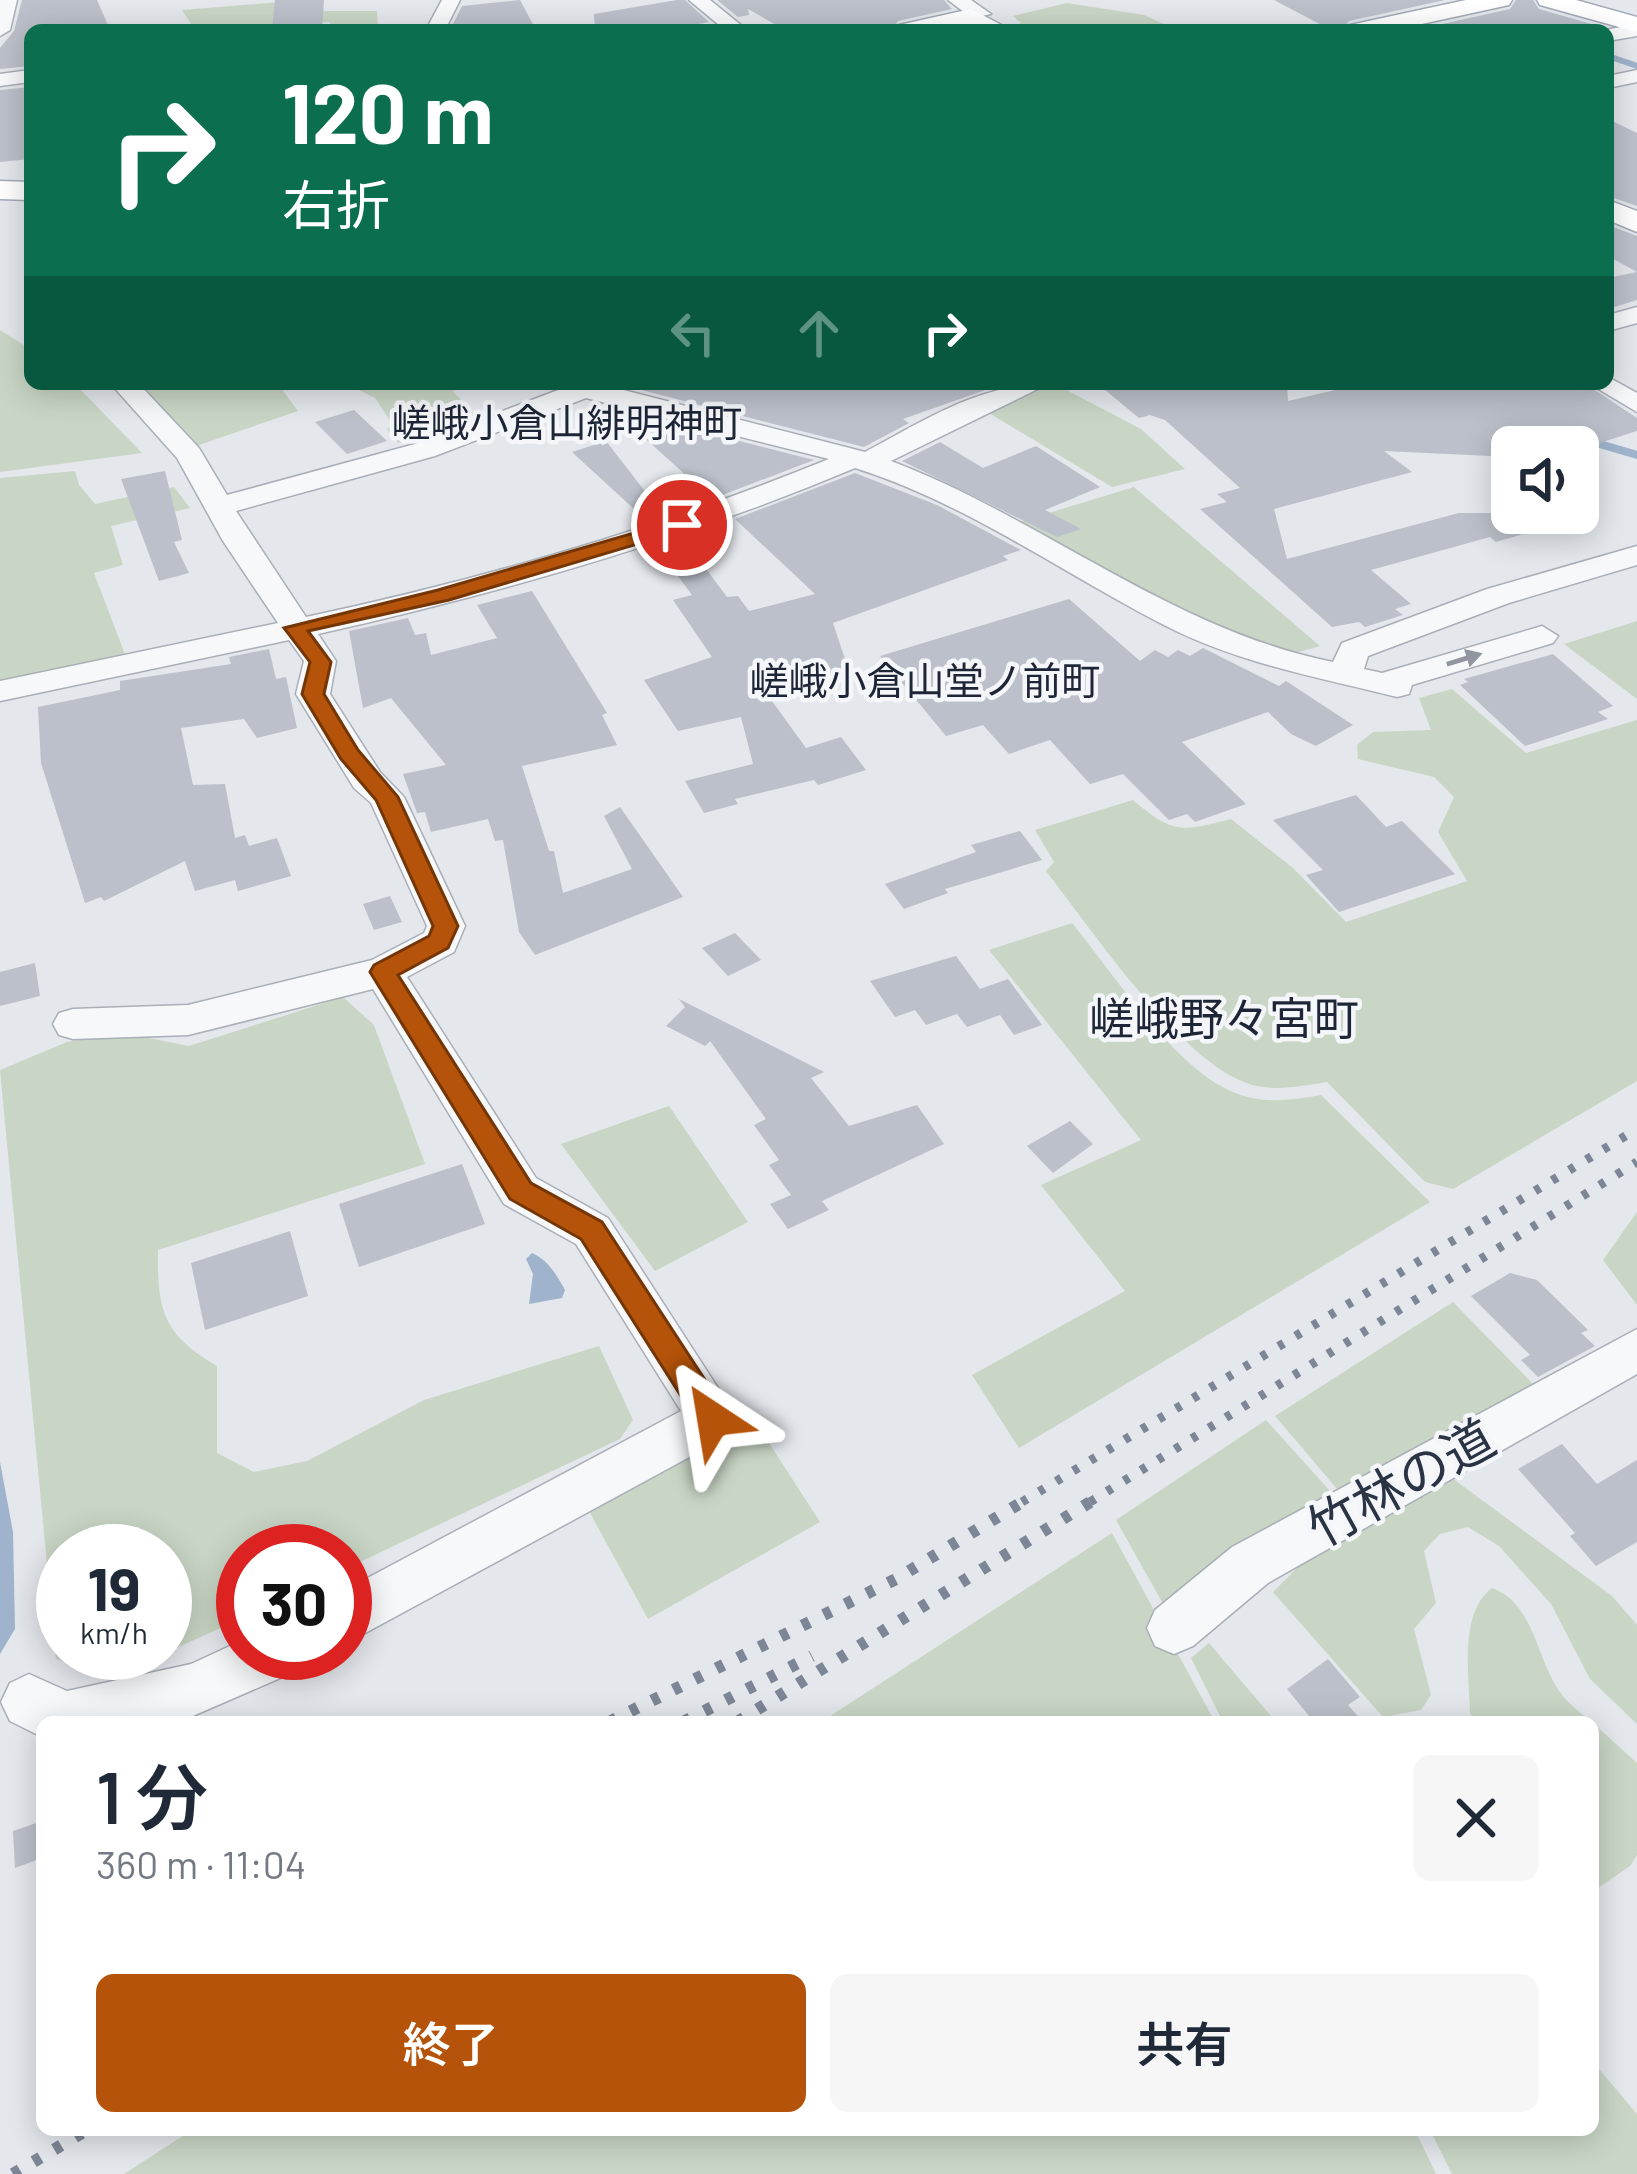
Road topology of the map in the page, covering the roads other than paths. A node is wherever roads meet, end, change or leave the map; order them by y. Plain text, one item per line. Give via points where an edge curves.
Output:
1 (8, 0) edge
2 (698, 0) edge
3 (1500, 0) edge
4 (1549, 0) edge
5 (964, 8) edge
6 (729, 24) edge
7 (923, 24) edge
8 (989, 24) edge
9 (1387, 24) edge
10 (1627, 24) edge
11 (0, 30) edge
12 (130, 390) edge
13 (577, 390) edge
14 (592, 390) edge
15 (1019, 390) edge
16 (859, 462) junction
17 (222, 506) junction
18 (1637, 554) edge
19 (294, 628) junction
20 (1542, 636) dead end
21 (1345, 674) junction
22 (0, 691) edge
23 (383, 972) junction
24 (73, 1024) dead end
25 (1637, 1350) edge
26 (372, 1603) edge
27 (1174, 1628) dead end
28 (218, 1680) edge
29 (29, 1702) dead end
30 (59, 1716) edge
31 (81, 1716) edge

1 - 11 street
2 - 6 street
3 - 9 main road
4 - 10 main road
5 - 7 main road
5 - 8 main road
12 - 17 street via 189,454
13 - 17 street via 425,450
14 - 16 street via 765,429
15 - 16 street
16 - 19 street via 610,549
16 - 21 street via 974,508 1254,655
17 - 19 street
18 - 21 street via 1354,650
19 - 22 street
19 - 23 street via 320,662 313,694 386,797 446,926 440,942
21 -> 20 street via 1392,685
23 - 24 street via 188,1021
23 - 26 street via 520,1191 592,1231 713,1419
25 - 27 street, 竹林の道 via 1250,1565
28 - 31 street
29 - 30 street

